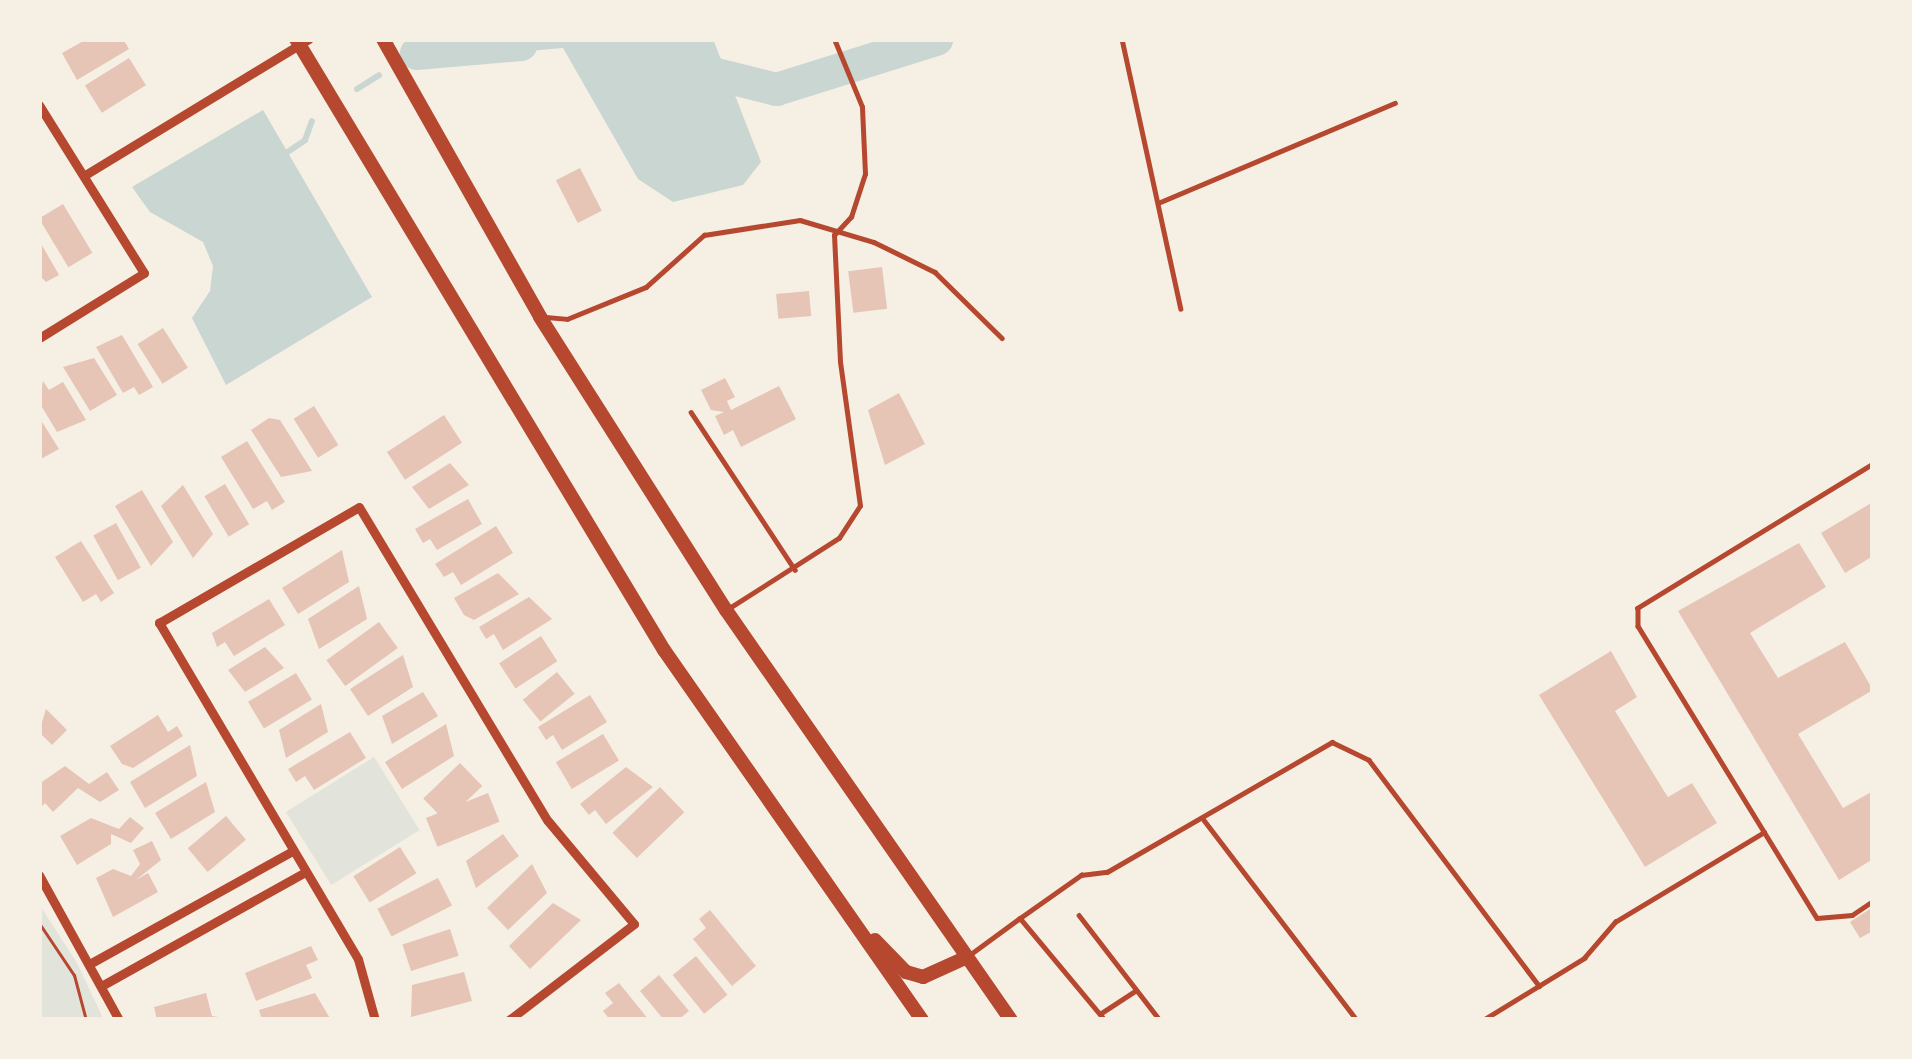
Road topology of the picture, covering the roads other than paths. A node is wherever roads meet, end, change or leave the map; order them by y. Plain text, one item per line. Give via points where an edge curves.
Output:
1 (383, 39) edge
2 (835, 39) edge
3 (1122, 39) edge
4 (301, 41) edge
5 (1395, 103) dead end
6 (39, 105) edge
7 (85, 175) junction
8 (1158, 203) junction
9 (833, 235) junction
10 (1181, 309) dead end
11 (540, 317) junction
12 (39, 338) edge
13 (1002, 338) dead end
14 (691, 412) dead end
15 (1873, 464) edge
16 (795, 569) junction
17 (726, 610) junction
18 (1202, 818) junction
19 (1764, 832) junction
20 (291, 852) junction
21 (304, 872) junction
22 (39, 874) edge
23 (1873, 901) edge
24 (843, 905) junction
25 (1079, 915) dead end
26 (1020, 918) junction
27 (963, 959) junction
28 (93, 962) junction
29 (103, 985) junction
30 (1539, 986) junction
31 (1137, 990) junction
32 (1102, 1017) edge
33 (119, 1020) edge
34 (375, 1020) edge
35 (509, 1020) edge
36 (922, 1020) edge
37 (1010, 1020) edge
38 (1160, 1020) edge
39 (1357, 1020) edge
40 (1483, 1020) edge

1 - 11 main road
2 - 9 lane via 862,106 865,174 851,217
3 - 8 lane
4 - 7 street
4 - 24 main road via 664,650
5 - 8 lane
6 - 7 street
7 - 12 street via 144,272
8 - 10 lane
9 - 11 lane via 800,220 743,224 704,235 646,287 568,319
9 - 13 lane via 874,242 935,272
9 - 16 lane via 860,506 839,538
11 - 17 main road
14 - 16 lane
15 - 19 lane via 1638,608 1638,626
16 - 17 lane
17 - 27 main road
18 - 26 lane via 1107,872 1081,874
18 - 30 lane via 1311,748 1347,746 1369,760
18 - 39 lane
19 - 23 lane via 1817,918 1852,915
19 - 30 lane via 1615,922 1584,958
20 - 21 street
20 - 28 street
20 - 35 street via 159,623 359,507 548,821 634,924
21 - 29 street
21 - 34 street via 358,958
22 - 28 street
24 - 27 main road via 905,972 944,974
24 - 36 main road
25 - 31 lane
26 - 27 lane
26 - 32 lane
27 - 37 main road
28 - 29 street
29 - 33 street
30 - 40 lane
31 - 32 lane
31 - 38 lane

